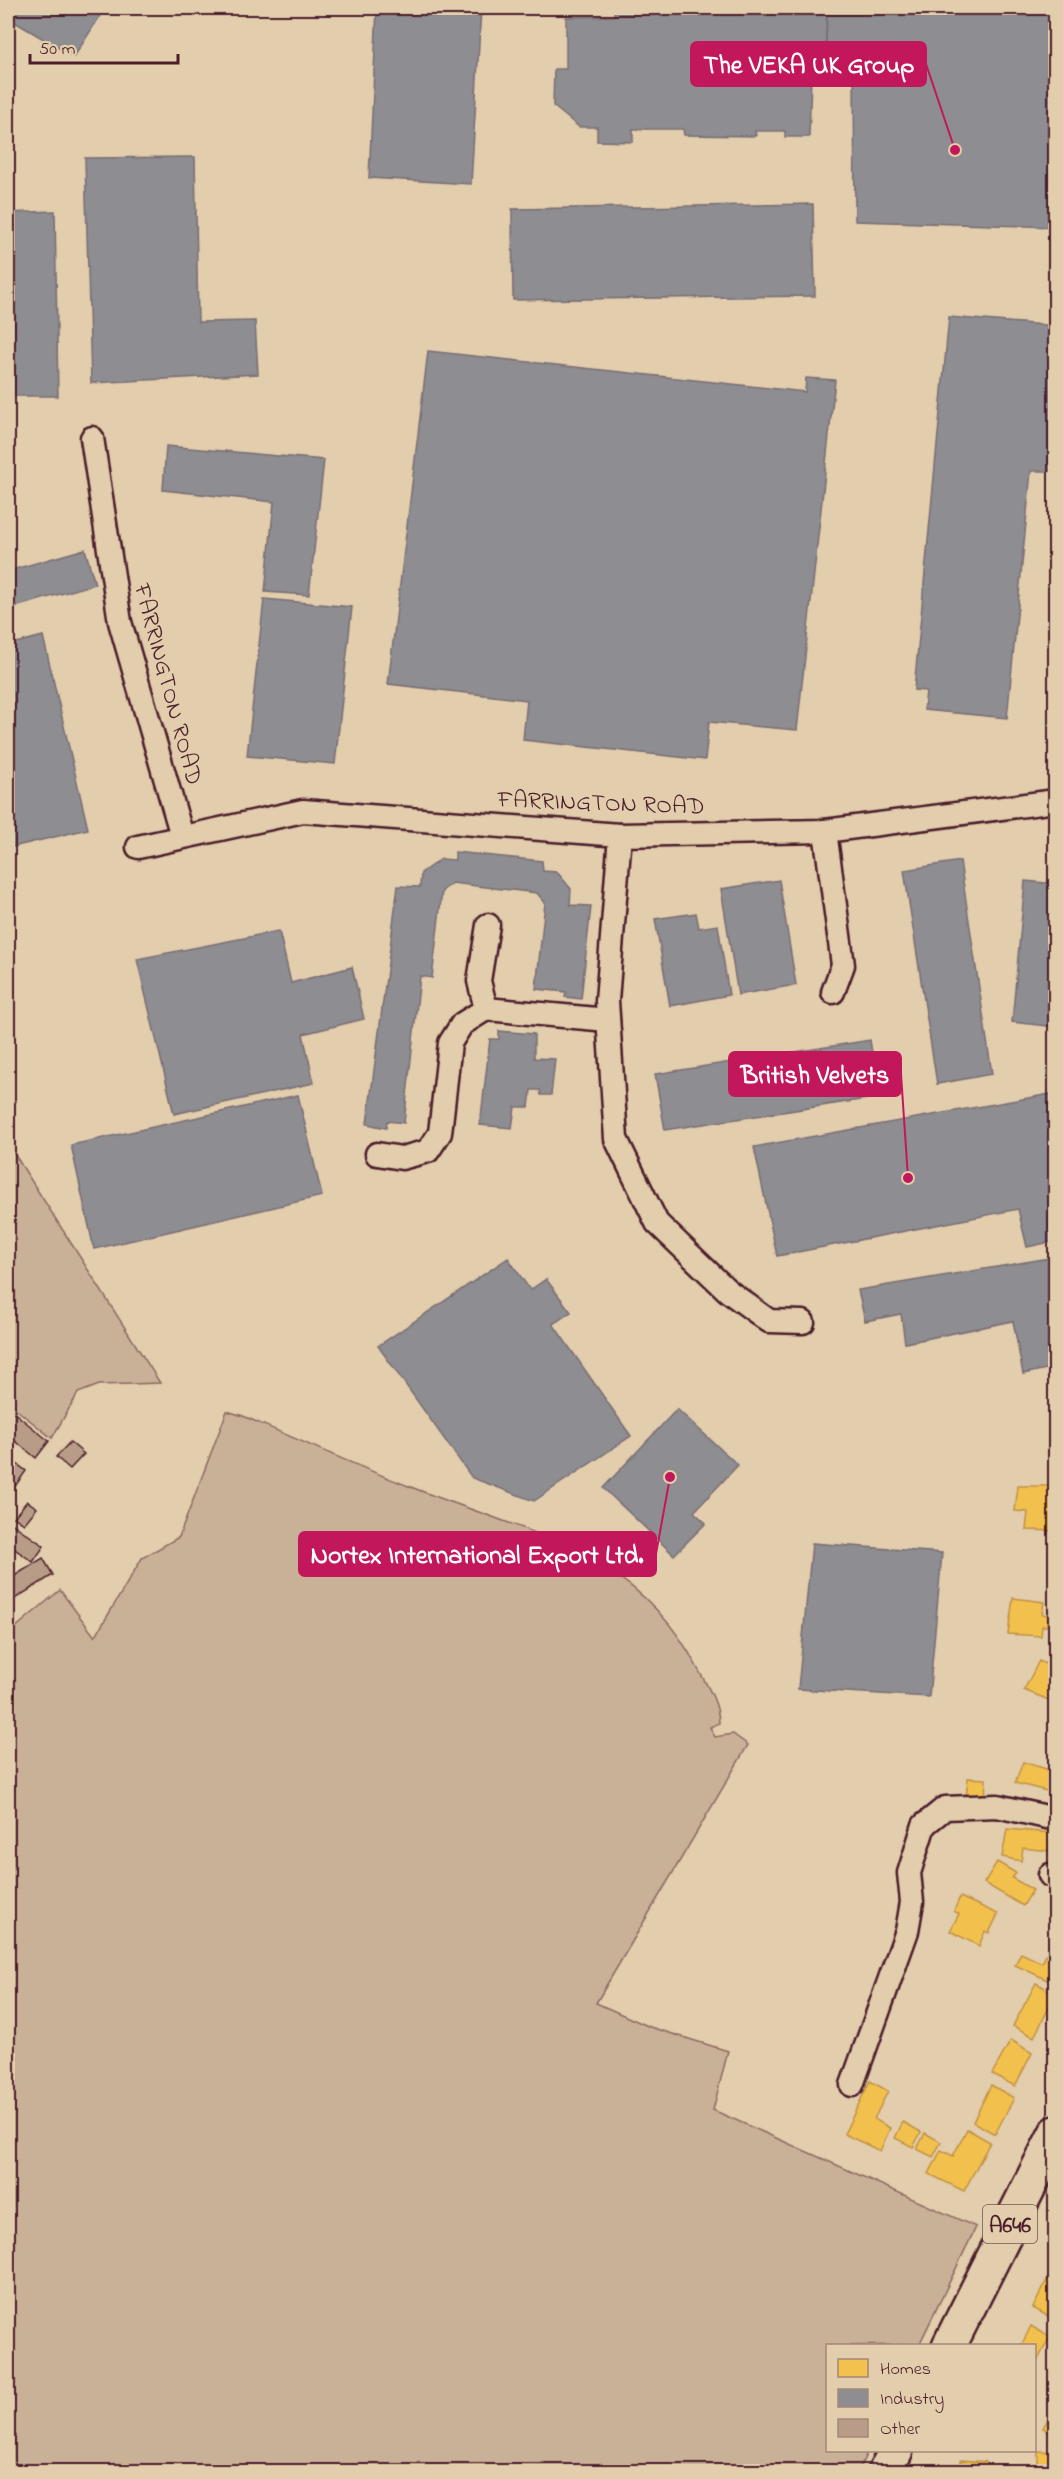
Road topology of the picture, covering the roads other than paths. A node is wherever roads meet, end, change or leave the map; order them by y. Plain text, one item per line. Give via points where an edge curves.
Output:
1 (92, 438) dead end
2 (1056, 801) edge
3 (825, 831) junction
4 (620, 835) junction
5 (182, 836) junction
6 (138, 847) dead end
7 (488, 925) dead end
8 (834, 992) dead end
9 (486, 1009) junction
10 (608, 1020) junction
11 (377, 1154) dead end
12 (803, 1322) dead end
13 (1056, 1819) edge
14 (852, 2085) dead end
15 (1056, 2133) edge
16 (950, 2344) edge
17 (895, 2452) edge
18 (885, 2472) edge

1 - 5 street, FARRINGTON ROAD via 120,622
2 - 3 street, FARRINGTON ROAD
3 - 4 street, FARRINGTON ROAD
3 - 8 street via 843,964
4 - 5 street, FARRINGTON ROAD via 303,811
4 - 10 street
5 - 6 street, FARRINGTON ROAD
7 - 9 street via 479,981
9 - 10 street
9 - 11 street via 462,1024 450,1043 440,1132 428,1151 402,1158
10 - 12 street via 616,1139 657,1223 728,1291 769,1321
13 - 14 street via 997,1806 945,1808 924,1824 909,1873 912,1902 907,1931
15 - 16 highway, A646
17 - 18 highway

